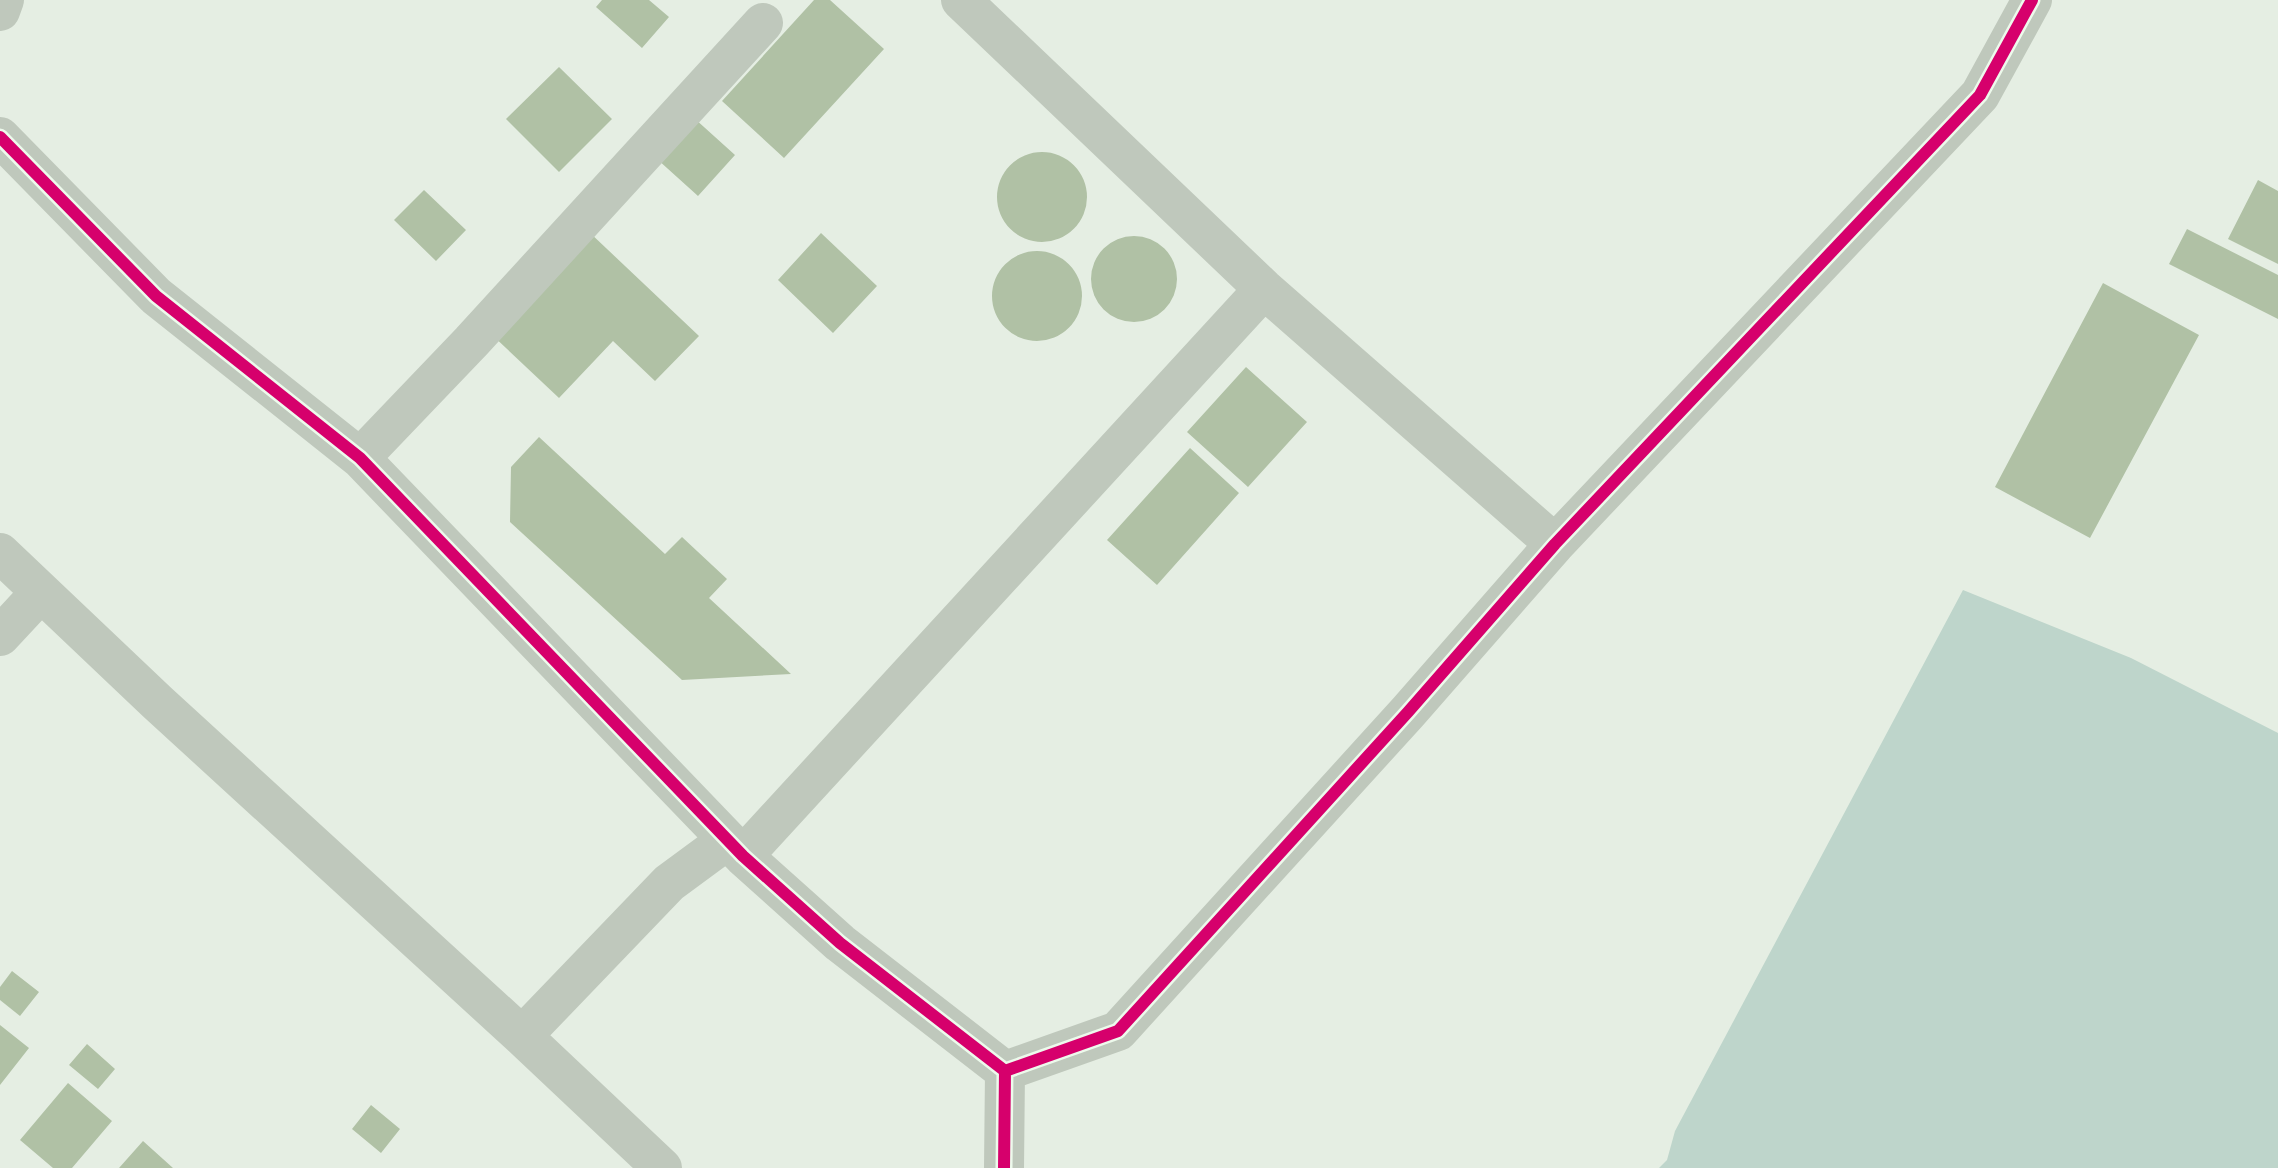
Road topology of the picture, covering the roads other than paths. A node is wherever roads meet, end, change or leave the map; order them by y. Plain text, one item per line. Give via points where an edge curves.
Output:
1 (4, 0) edge
2 (961, 0) edge
3 (2032, 0) edge
4 (0, 11) edge
5 (763, 23) dead end
6 (0, 137) edge
7 (1264, 289) junction
8 (360, 458) junction
9 (1555, 544) junction
10 (0, 553) edge
11 (41, 592) junction
12 (0, 636) edge
13 (735, 848) junction
14 (522, 1036) junction
15 (1005, 1071) junction
16 (662, 1168) edge
17 (1004, 1168) edge

1 - 4 street
2 - 7 street
3 - 9 street via 1980,95
5 - 8 street
6 - 8 street via 156,296
7 - 9 street
7 - 13 street
8 - 13 street
9 - 15 street via 1118,1031
10 - 11 street
11 - 12 street
11 - 14 street
13 - 14 street via 669,883
13 - 15 street via 840,943
14 - 16 street
15 - 17 street

